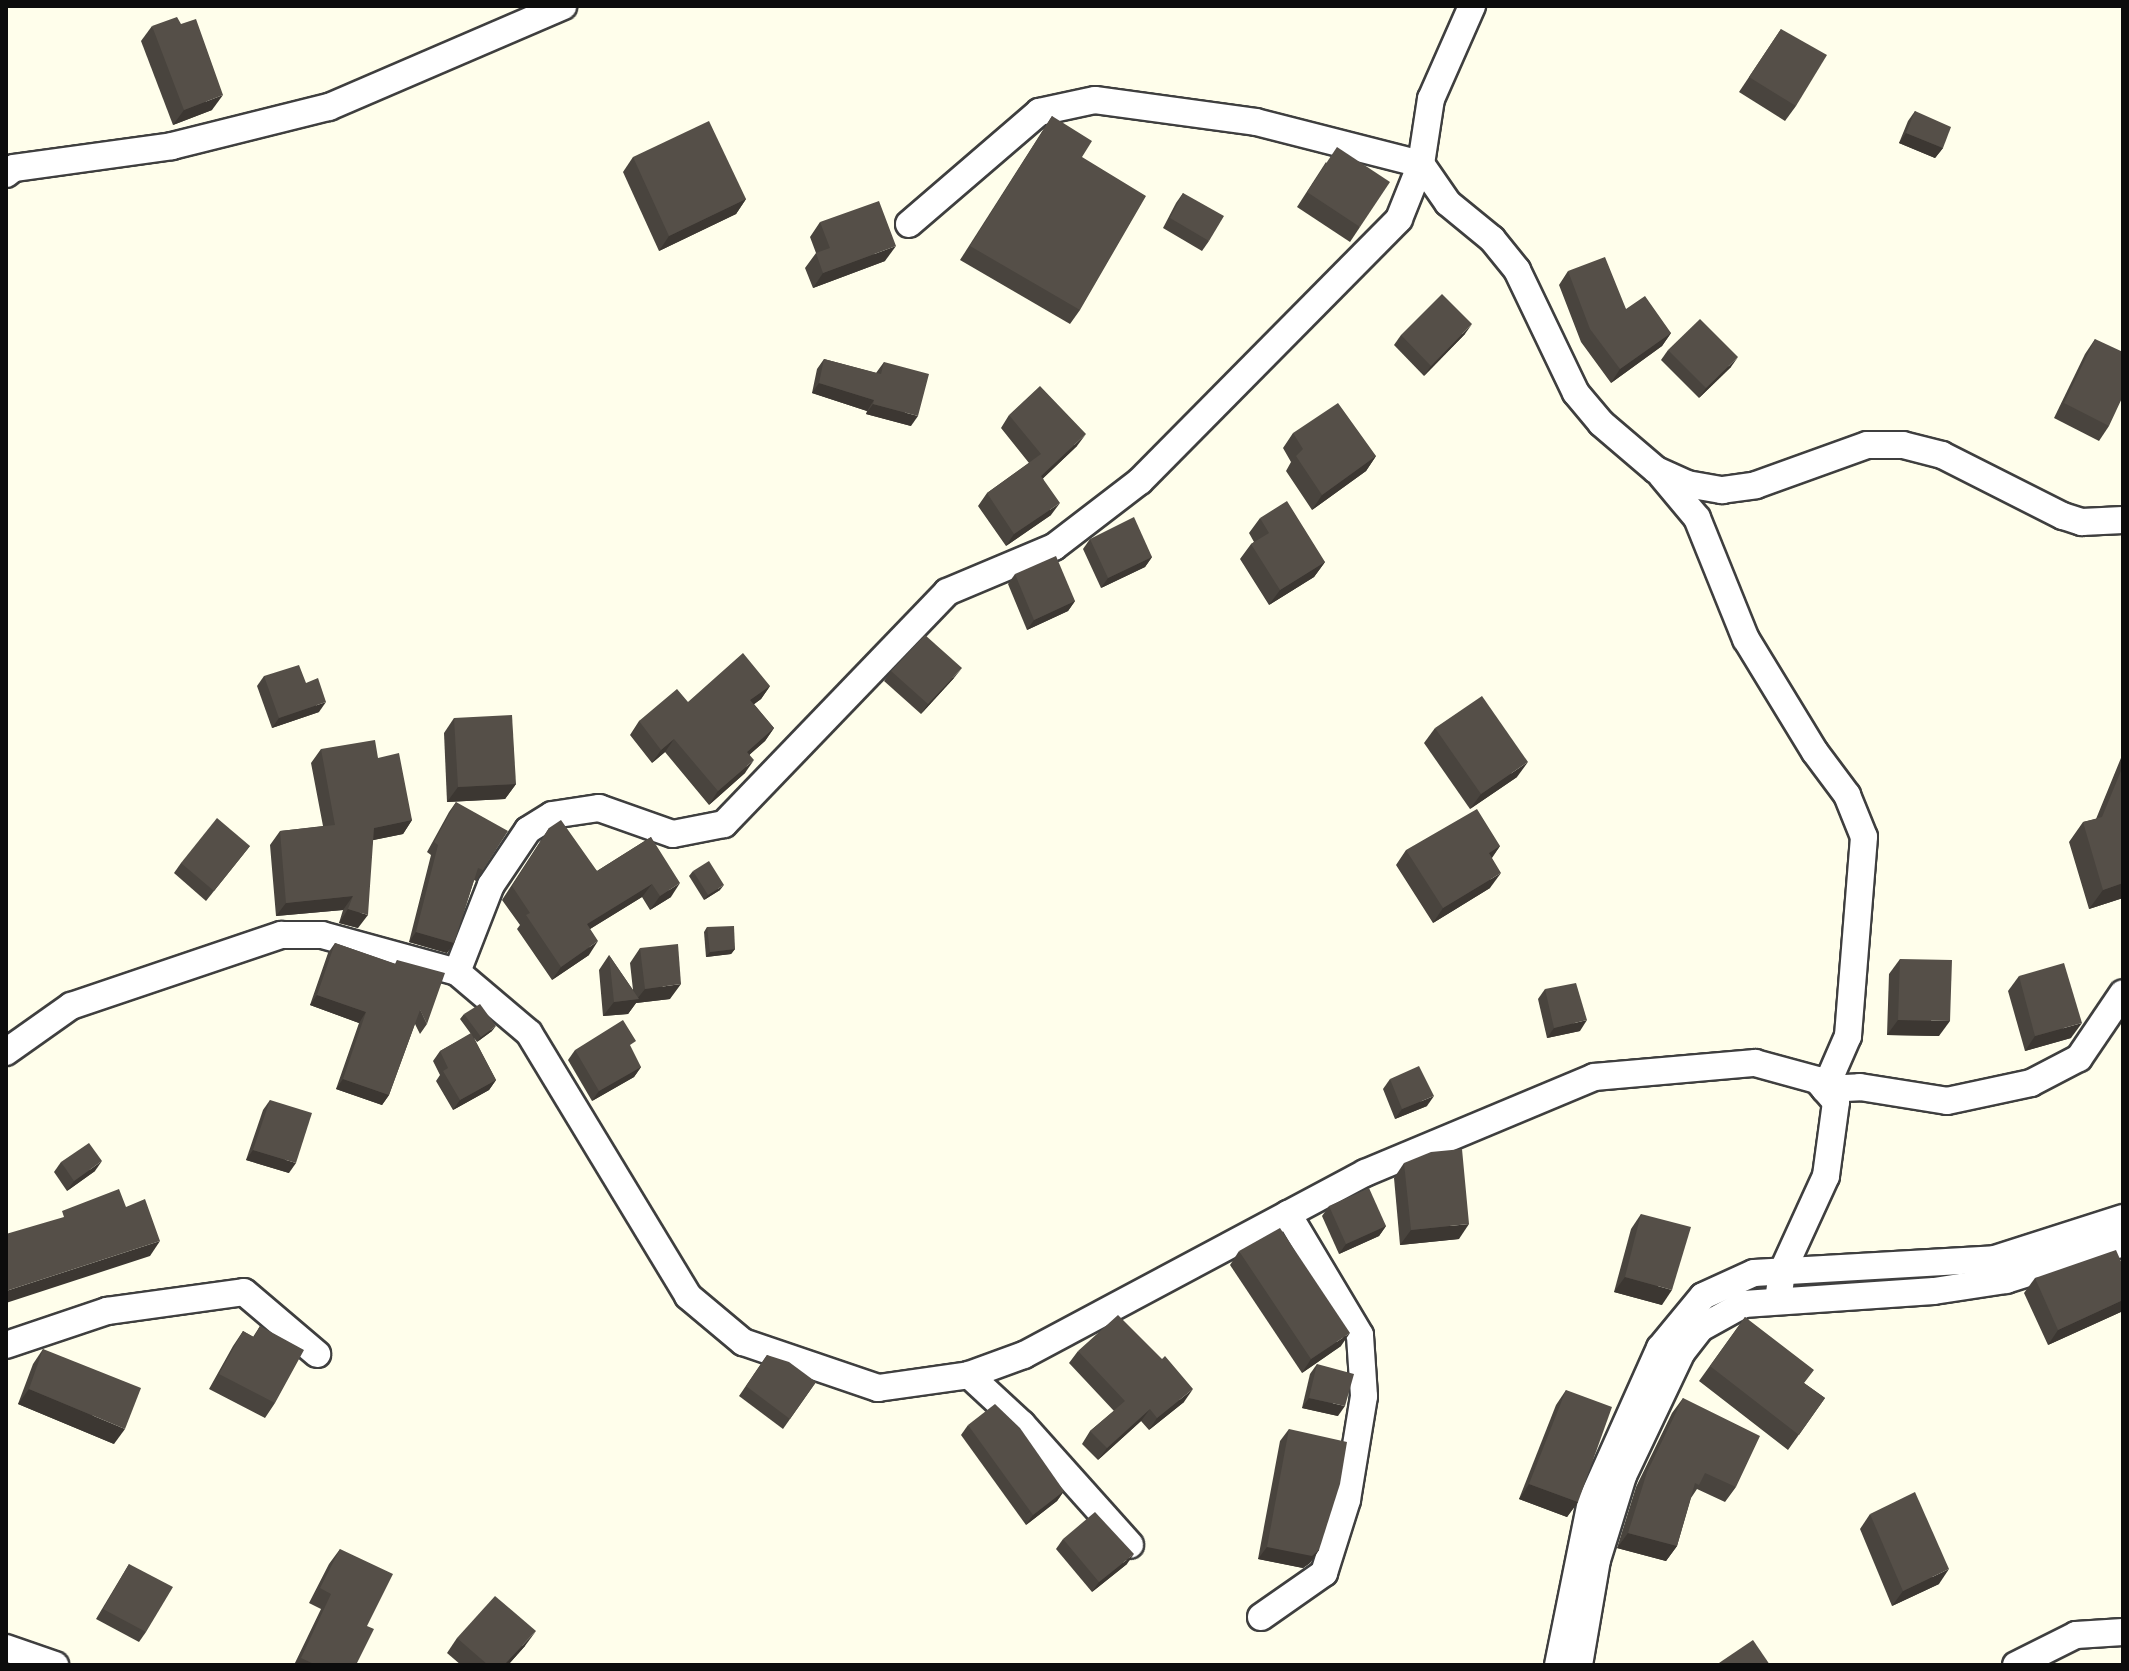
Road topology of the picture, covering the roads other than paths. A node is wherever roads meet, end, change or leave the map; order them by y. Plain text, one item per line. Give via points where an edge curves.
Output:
1 (563, 6) edge
2 (1472, 6) edge
3 (1421, 164) junction
4 (6, 174) edge
5 (909, 224) dead end
6 (1656, 470) junction
7 (2123, 520) edge
8 (457, 972) junction
9 (2123, 993) edge
10 (6, 1052) edge
11 (1825, 1089) junction
12 (1288, 1214) junction
13 (2123, 1218) edge
14 (2123, 1243) edge
15 (1782, 1272) junction
16 (1778, 1299) junction
17 (6, 1345) edge
18 (317, 1354) dead end
19 (969, 1375) junction
20 (1130, 1545) edge
21 (1261, 1617) dead end
22 (2123, 1632) edge
23 (6, 1648) edge
24 (55, 1665) edge
25 (1558, 1665) edge
26 (1579, 1665) edge
27 (2016, 1665) edge

1 - 4 street via 329,107 172,146 14,168
2 - 3 street via 1431,99
3 - 5 street via 1256,122 1095,100 1039,112
3 - 6 street via 1448,203 1492,239 1517,270 1576,393 1601,423
3 - 8 street via 1399,219 1140,481 1054,547 947,592 724,824 673,834 599,808 552,815 528,830 491,885
6 - 7 street via 1687,484 1722,490 1756,485 1867,445 1903,445 1942,455 2063,516 2082,522
6 - 11 street via 1697,518 1746,639 1847,795 1864,837 1848,1036
8 - 10 street via 322,935 281,935 71,1006
8 - 19 street via 529,1033 688,1296 743,1342 878,1388
9 - 11 street via 2079,1058 2031,1083 1947,1101 1860,1087
11 - 12 street via 1817,1080 1755,1063 1594,1077 1365,1173
11 - 15 street via 1836,1102 1826,1176
12 - 19 street via 1024,1355
12 - 21 street via 1360,1335 1364,1396 1347,1500 1324,1573
13 - 15 street via 1995,1259
14 - 16 street via 2006,1280 1934,1291
15 - 16 street
15 - 25 street via 1754,1273 1724,1283 1693,1306 1660,1348 1591,1502
16 - 26 street via 1721,1312 1682,1352 1623,1476 1597,1560
17 - 18 street via 107,1311 244,1292
19 - 20 street via 1022,1424
22 - 27 street via 2076,1635
23 - 24 street

